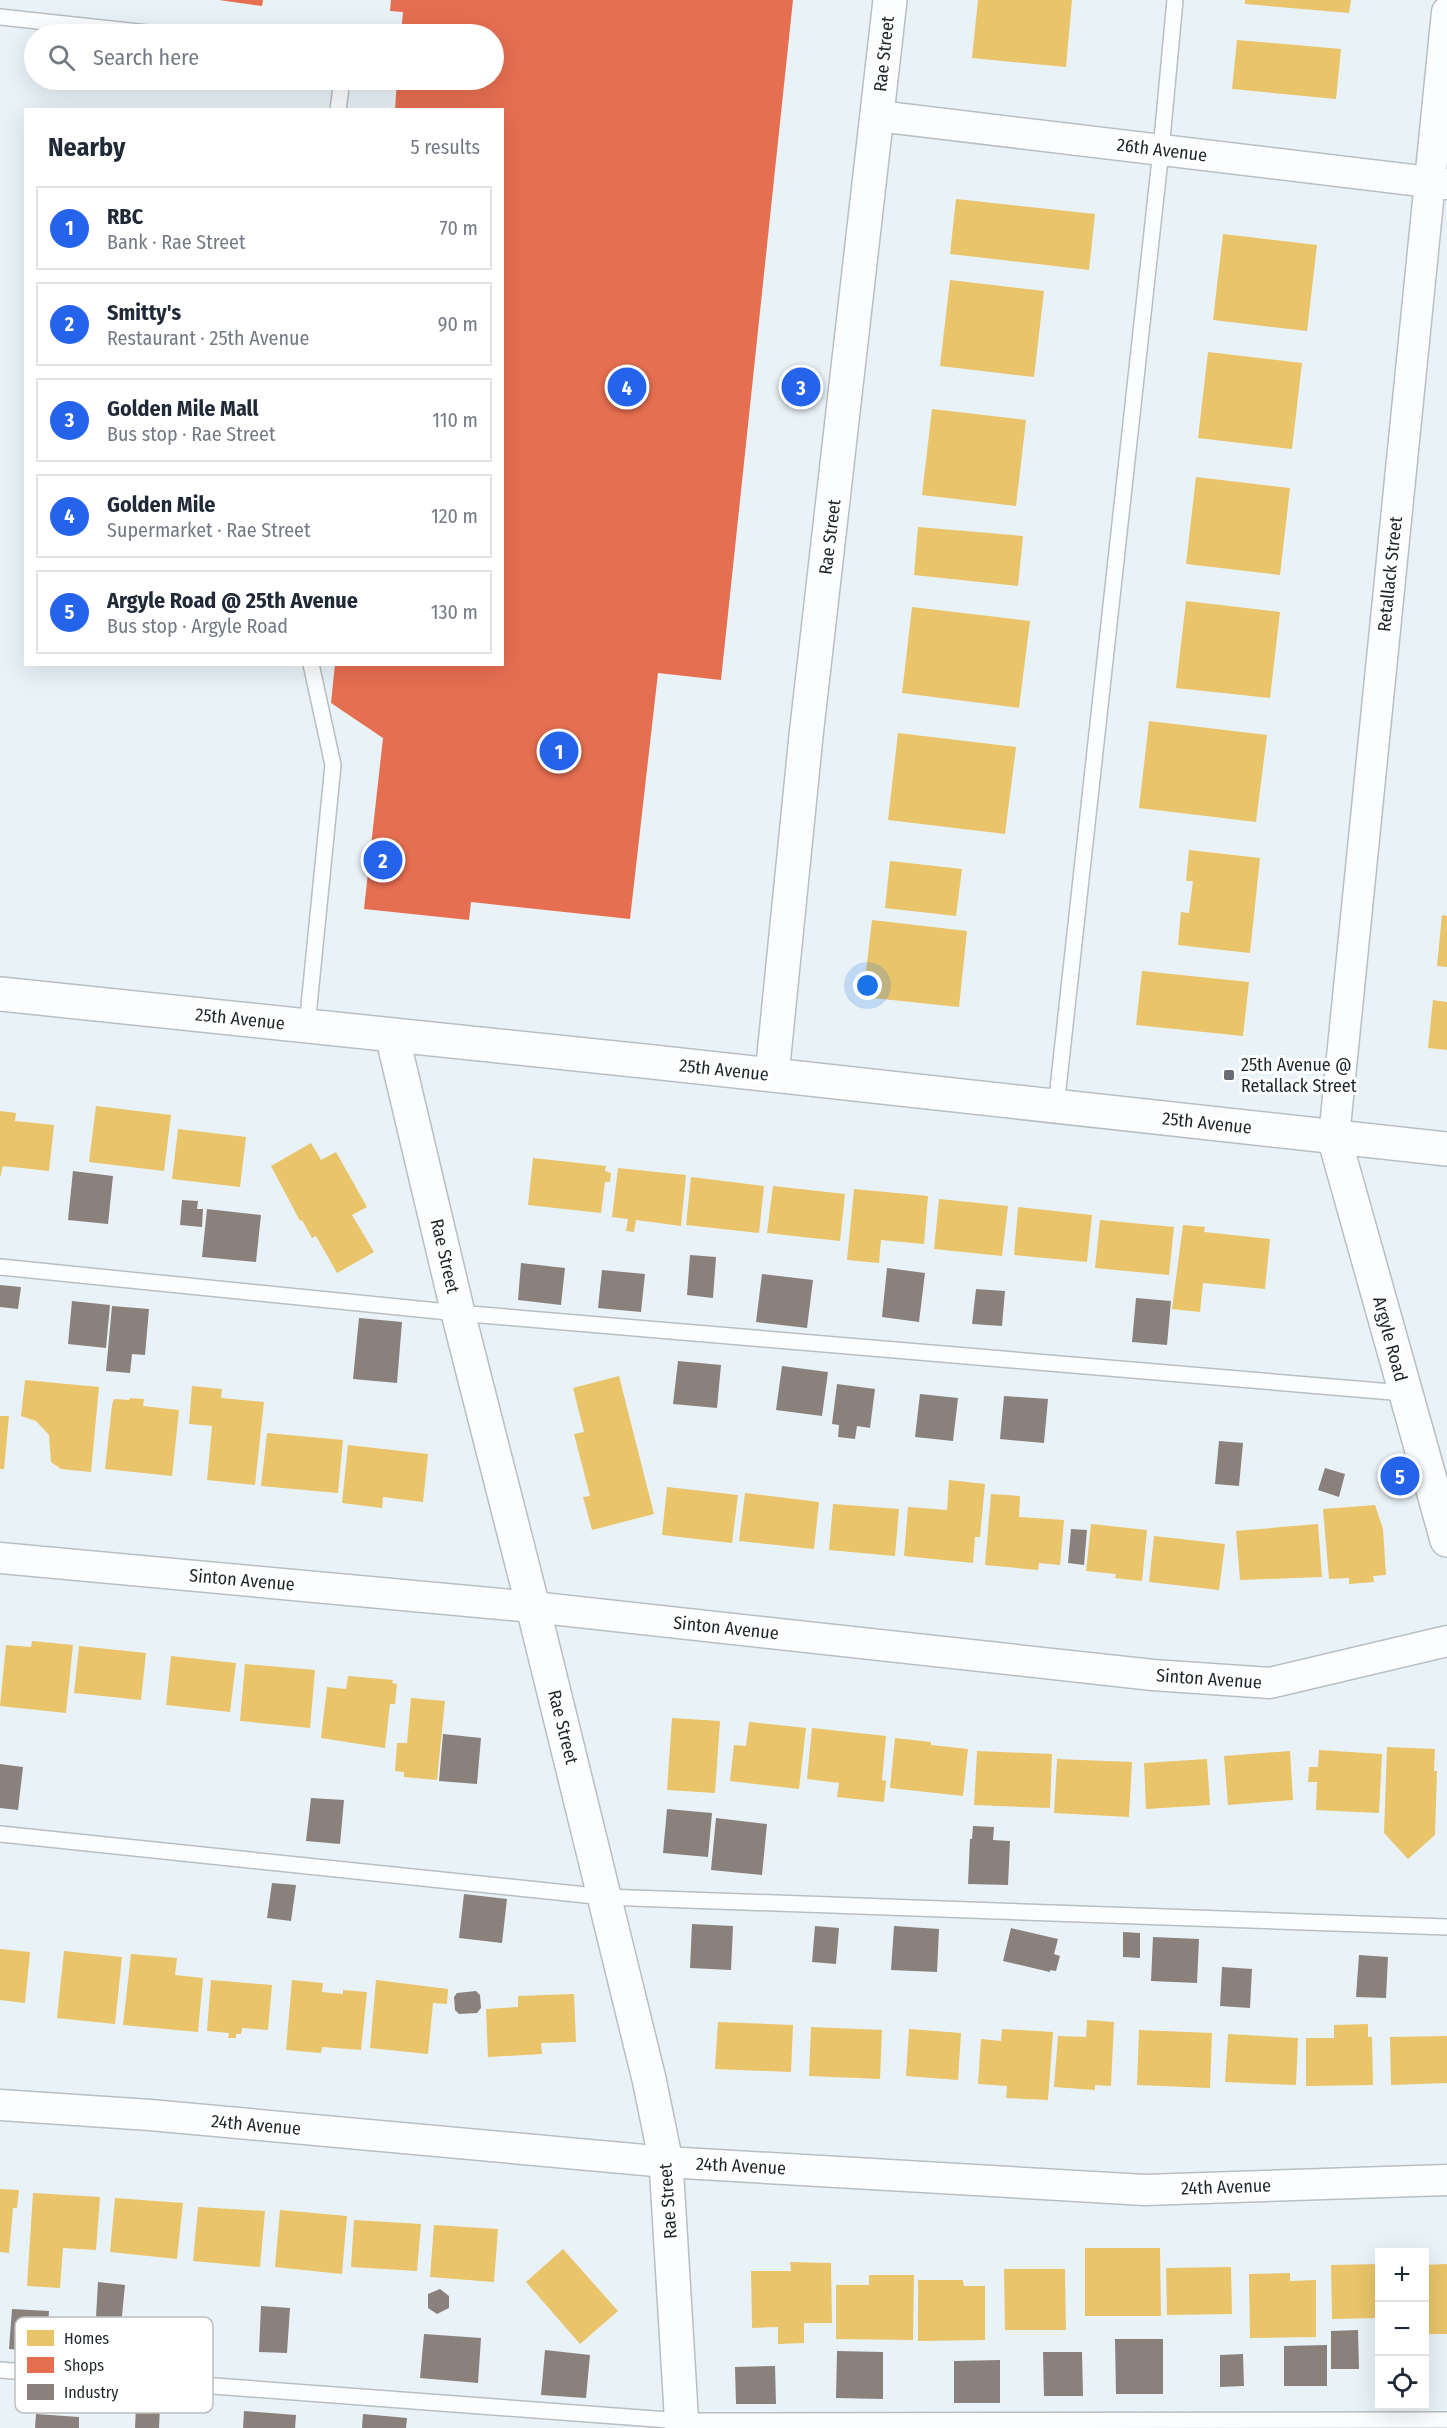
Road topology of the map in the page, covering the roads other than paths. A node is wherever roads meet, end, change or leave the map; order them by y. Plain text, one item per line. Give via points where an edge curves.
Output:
1 (890, 0) edge
2 (1175, 0) edge
3 (1447, 12) edge
4 (0, 17) edge
5 (65, 24) edge
6 (341, 90) edge
7 (338, 108) edge
8 (878, 116) junction
9 (1161, 150) junction
10 (1438, 183) edge
11 (311, 666) edge
12 (0, 994) edge
13 (307, 1026) junction
14 (392, 1035) junction
15 (772, 1075) junction
16 (1056, 1107) junction
17 (1334, 1137) junction
18 (1447, 1149) edge
19 (0, 1267) edge
20 (458, 1313) junction
21 (1404, 1393) junction
22 (1447, 1540) edge
23 (0, 1558) edge
24 (533, 1607) junction
25 (1447, 1641) edge
26 (0, 1834) edge
27 (605, 1897) junction
28 (1447, 1927) edge
29 (0, 2105) edge
30 (666, 2162) junction
31 (1447, 2180) edge
32 (0, 2370) edge
33 (15, 2371) edge
34 (213, 2387) edge
35 (1447, 2420) edge
36 (682, 2424) edge

1 - 8 street, Rae Street
2 - 9 lane
3 - 10 street, Retallack Street
4 - 5 lane
6 - 7 lane
8 - 9 street, 26th Avenue
8 - 15 street, Rae Street via 806,736
9 - 10 street, 26th Avenue
9 - 16 lane
10 - 17 street, Retallack Street
11 - 13 lane via 333,765
12 - 13 street, 25th Avenue
13 - 14 street, 25th Avenue
14 - 15 street, 25th Avenue
14 - 20 street, Rae Street
15 - 16 street, 25th Avenue
16 - 17 street, 25th Avenue
17 - 18 street, 25th Avenue
17 - 21 street, Argyle Road
19 - 20 lane
20 - 21 lane
20 - 24 street, Rae Street
21 - 22 street, Argyle Road
23 - 24 street, Sinton Avenue
24 - 25 street, Sinton Avenue via 1141,1674 1270,1683
24 - 27 street, Rae Street
26 - 27 lane
27 - 28 lane
27 - 30 street, Rae Street
29 - 30 street, 24th Avenue
30 - 31 street, 24th Avenue via 1145,2190
30 - 36 street, Rae Street
32 - 33 lane
34 - 36 lane
35 - 36 lane

